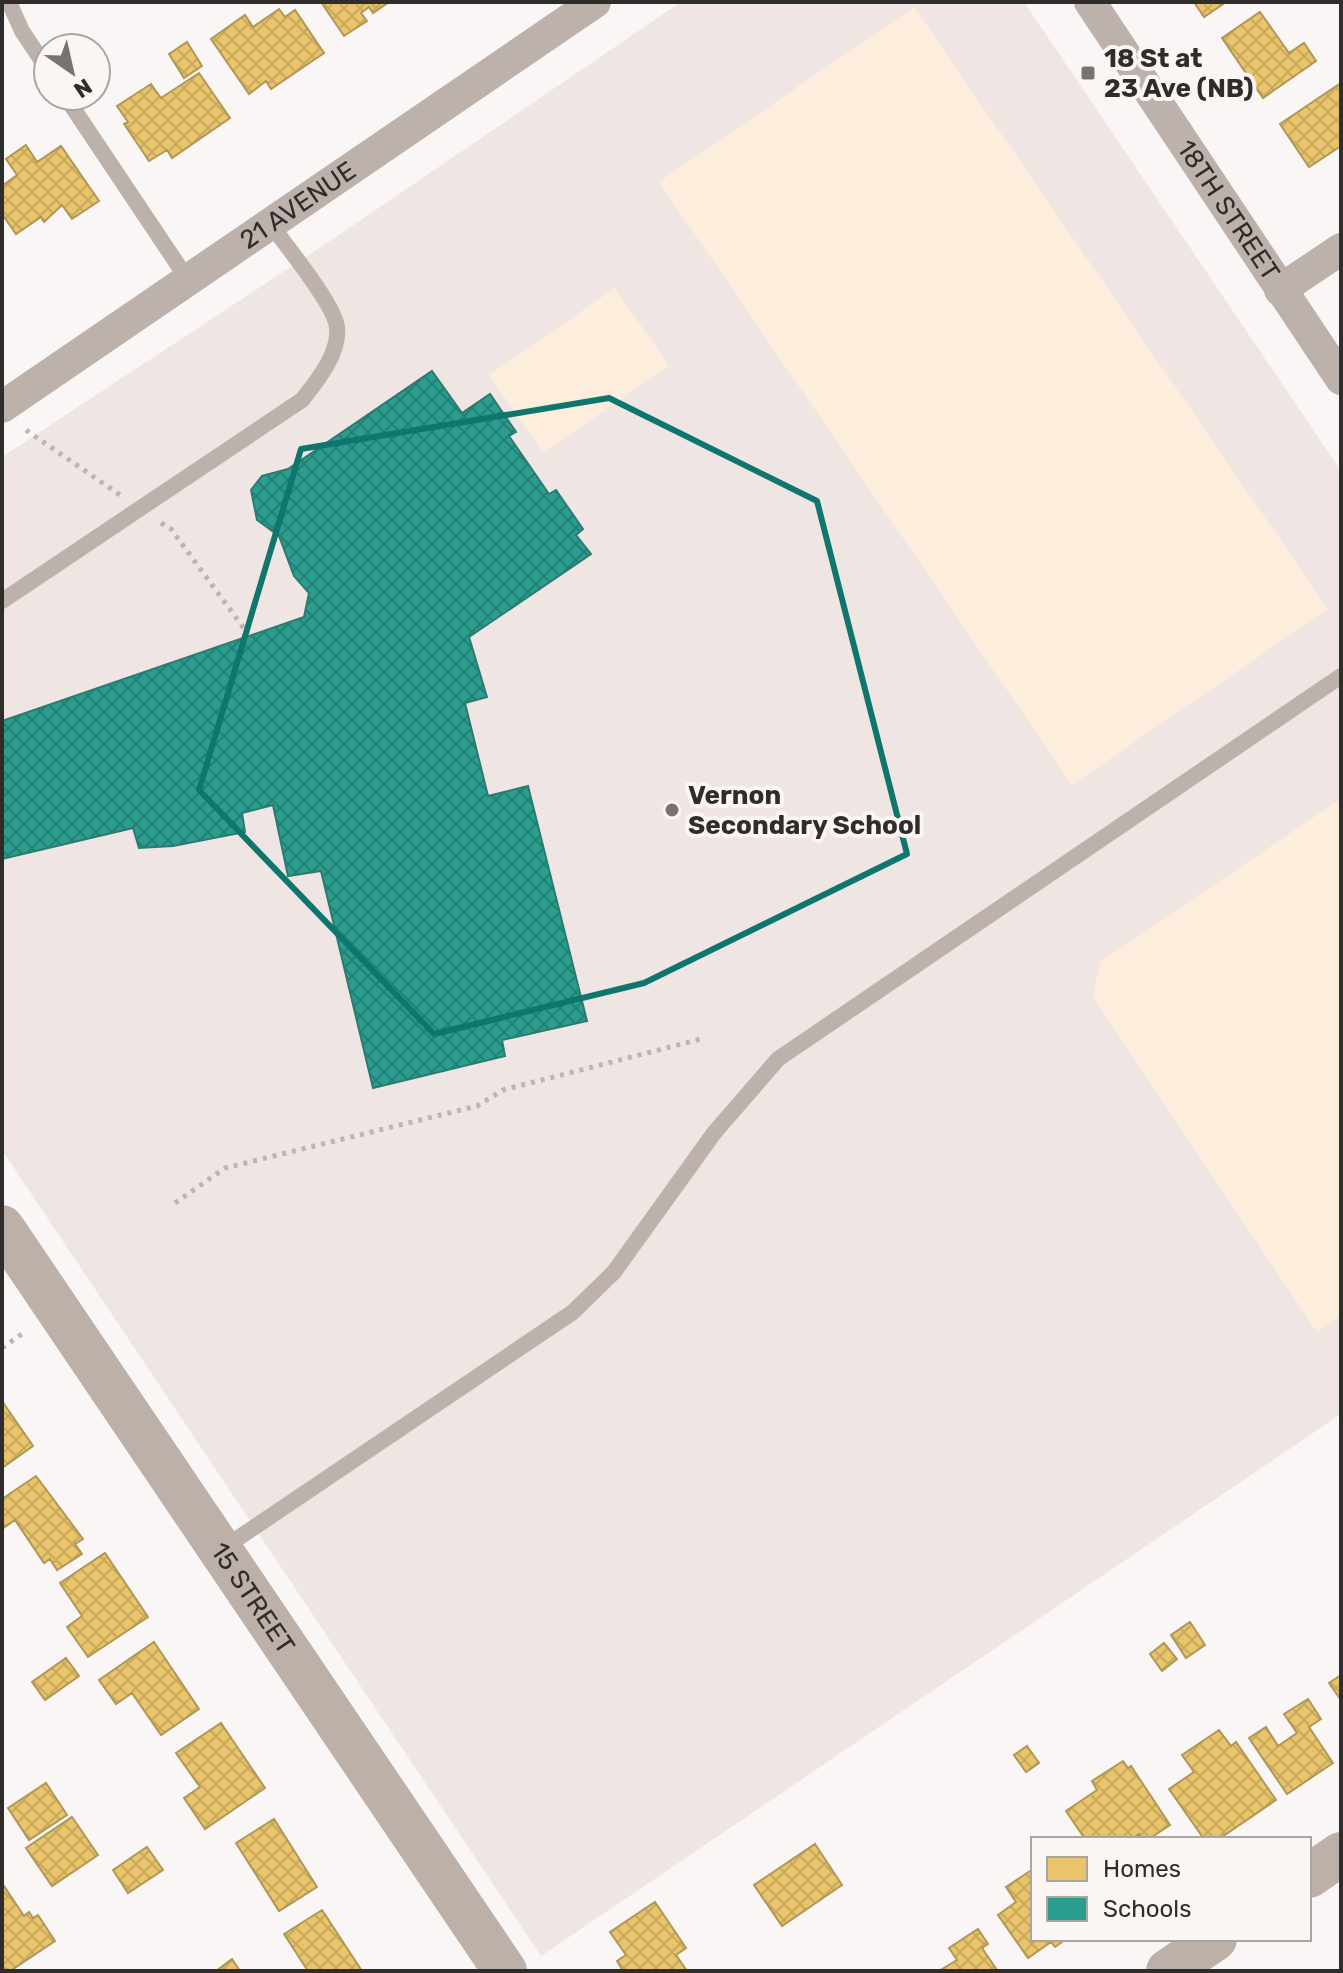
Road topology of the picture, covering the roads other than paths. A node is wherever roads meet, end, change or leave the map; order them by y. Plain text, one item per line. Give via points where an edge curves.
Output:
1 (9, 2) edge
2 (595, 2) edge
3 (1090, 2) edge
4 (32, 46) edge
5 (76, 112) edge
6 (272, 226) junction
7 (1341, 249) edge
8 (188, 280) junction
9 (1280, 290) junction
10 (1341, 379) edge
11 (2, 407) edge
12 (2, 601) edge
13 (1341, 676) edge
14 (2, 1227) edge
15 (221, 1550) junction
16 (1341, 1854) edge
17 (1311, 1875) edge
18 (1212, 1941) edge
19 (1172, 1970) edge
20 (505, 1971) edge

1 - 4 lane
2 - 6 street, 21 AVENUE
3 - 9 street, 18TH STREET
5 - 8 lane
6 - 8 street, 21 AVENUE
6 - 12 lane via 337,327 327,368 302,400
7 - 9 street
8 - 11 street, 21 AVENUE
9 - 10 street, 18TH STREET
13 - 15 lane via 778,1059 714,1133 614,1272 573,1312
14 - 15 street, 15 STREET
15 - 20 street, 15 STREET
16 - 17 street
18 - 19 street

